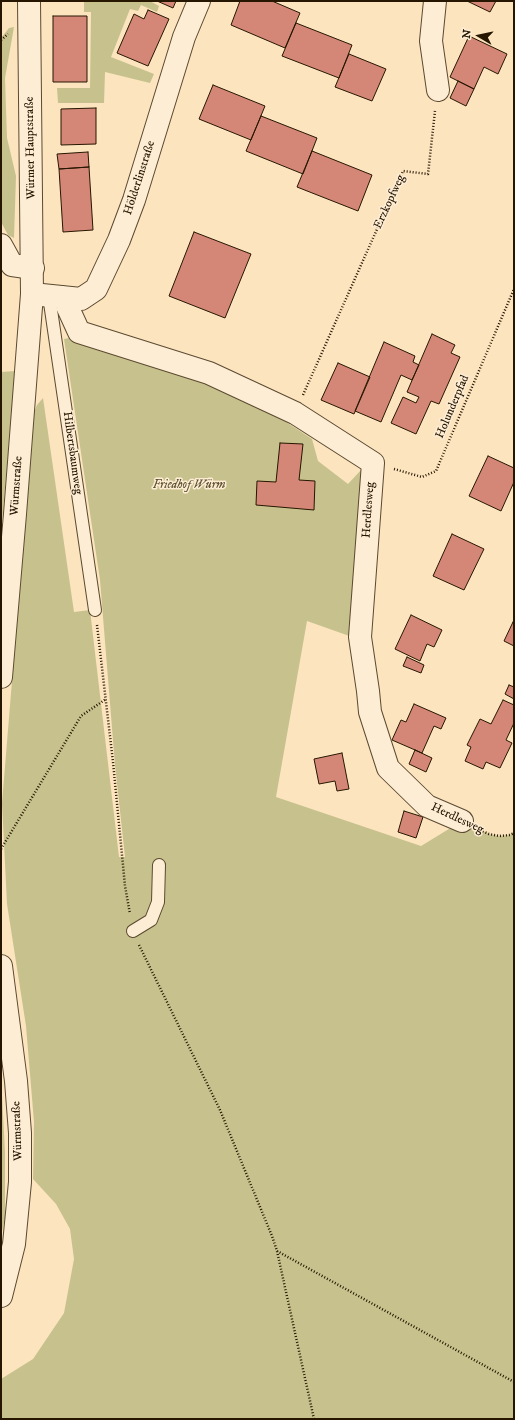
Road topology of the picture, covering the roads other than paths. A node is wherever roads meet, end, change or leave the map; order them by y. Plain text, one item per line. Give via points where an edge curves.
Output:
1 (29, 1) edge
2 (199, 1) edge
3 (434, 1) edge
4 (438, 90) road end
5 (1, 245) edge
6 (33, 268) junction
7 (48, 296) junction
8 (95, 610) road end
9 (1, 677) edge
10 (462, 821) road end
11 (159, 865) dead end
12 (133, 931) road end
13 (1, 966) edge
14 (1, 1296) edge

1 - 6 street, Würmer Hauptstraße
2 - 7 street, Hölderlinstraße via 184,37 134,200 96,289 81,298
3 - 4 street via 431,41
5 - 6 street via 12,265
6 - 7 street, Würmer Hauptstraße
7 - 8 lane, Hilbertsbaumweg
7 - 9 street, Würmstraße via 15,521
7 - 10 street, Herdlesweg via 78,332 209,373 295,414 373,463 360,637 370,712 388,768 427,806
11 - 12 lane via 158,902 151,920
13 - 14 street, Würmstraße via 16,1081 20,1182 14,1244

